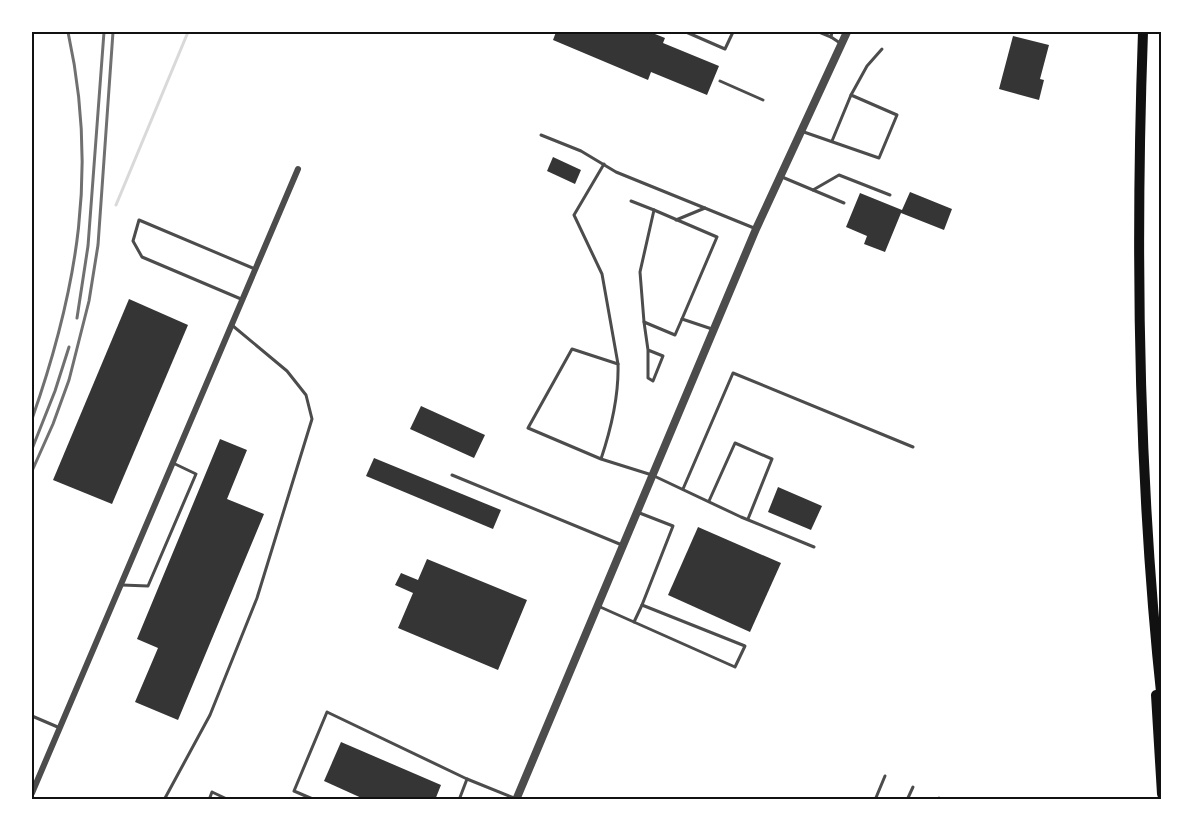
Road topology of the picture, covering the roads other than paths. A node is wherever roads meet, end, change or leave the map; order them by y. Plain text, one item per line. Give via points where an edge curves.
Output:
1 (686, 32) edge
2 (733, 32) edge
3 (819, 32) edge
4 (832, 32) edge
5 (847, 32) edge
6 (1143, 32) edge
7 (831, 37) junction
8 (840, 43) junction
9 (882, 49) dead end
10 (720, 81) dead end
11 (851, 95) junction
12 (763, 100) dead end
13 (799, 131) junction
14 (541, 135) dead end
15 (832, 141) junction
16 (604, 164) junction
17 (298, 168) dead end
18 (780, 176) junction
19 (813, 190) junction
20 (890, 195) dead end
21 (631, 201) dead end
22 (844, 203) dead end
23 (706, 208) junction
24 (654, 210) junction
25 (676, 220) junction
26 (756, 229) junction
27 (255, 270) junction
28 (242, 299) junction
29 (682, 319) junction
30 (644, 322) junction
31 (231, 325) junction
32 (713, 330) junction
33 (648, 350) junction
34 (618, 364) junction
35 (913, 447) dead end
36 (601, 459) junction
37 (173, 463) junction
38 (452, 475) dead end
39 (652, 475) junction
40 (683, 489) junction
41 (709, 501) junction
42 (636, 512) junction
43 (748, 519) junction
44 (622, 545) junction
45 (814, 547) dead end
46 (1149, 566) junction
47 (121, 585) junction
48 (642, 605) junction
49 (596, 606) junction
50 (634, 623) junction
51 (1161, 702) edge
52 (32, 716) edge
53 (60, 728) junction
54 (885, 776) dead end
55 (467, 778) junction
56 (913, 787) dead end
57 (32, 793) edge
58 (1161, 794) edge
59 (516, 799) edge
60 (164, 800) edge
61 (209, 800) edge
62 (229, 800) edge
63 (315, 800) edge
64 (459, 800) edge
65 (875, 800) edge
66 (907, 800) edge

1 - 2 lane via 726,49
3 - 7 lane
4 - 7 lane
5 - 8 street
6 - 46 highway via 1138,275
7 - 8 lane
8 - 13 street
9 - 11 lane
10 - 12 lane
11 - 15 lane
11 - 15 lane via 897,115 879,158
13 - 15 lane
13 - 18 street
14 - 16 lane
16 - 23 lane
16 - 34 lane via 574,215 602,274
17 - 27 street
18 - 19 lane
18 - 26 street
19 - 20 lane via 838,175
19 - 22 lane
21 - 24 lane
23 - 25 lane
23 - 26 lane
24 - 25 lane
24 - 30 lane via 640,272
25 - 29 lane via 717,237
26 - 32 street
27 - 28 street
27 - 28 lane via 139,220 133,242 142,257
28 - 31 street
29 - 30 lane via 675,335
29 - 32 lane
30 - 33 lane
31 - 37 street
31 - 60 lane via 287,371 306,395 312,420 256,598 210,715
32 - 39 street
33 - 33 lane via 648,378 653,381 663,356
34 - 36 lane via 614,410
34 - 36 lane via 572,349 528,428
35 - 40 lane via 733,373
36 - 39 lane
37 - 47 street
37 - 47 lane via 196,474 148,586
38 - 44 lane
39 - 40 lane
39 - 42 street
40 - 41 lane
41 - 43 lane
41 - 43 lane via 735,443 772,459
42 - 44 street
42 - 48 lane via 673,526
43 - 45 lane
44 - 49 street
46 - 51 highway
46 - 58 highway
47 - 53 street
48 - 50 lane
48 - 50 lane via 745,646 735,667
49 - 50 lane
49 - 59 street
52 - 53 lane
53 - 57 street
54 - 65 lane
55 - 59 lane
55 - 63 lane via 327,712 294,791
55 - 64 lane
56 - 66 lane
61 - 62 lane via 212,792

